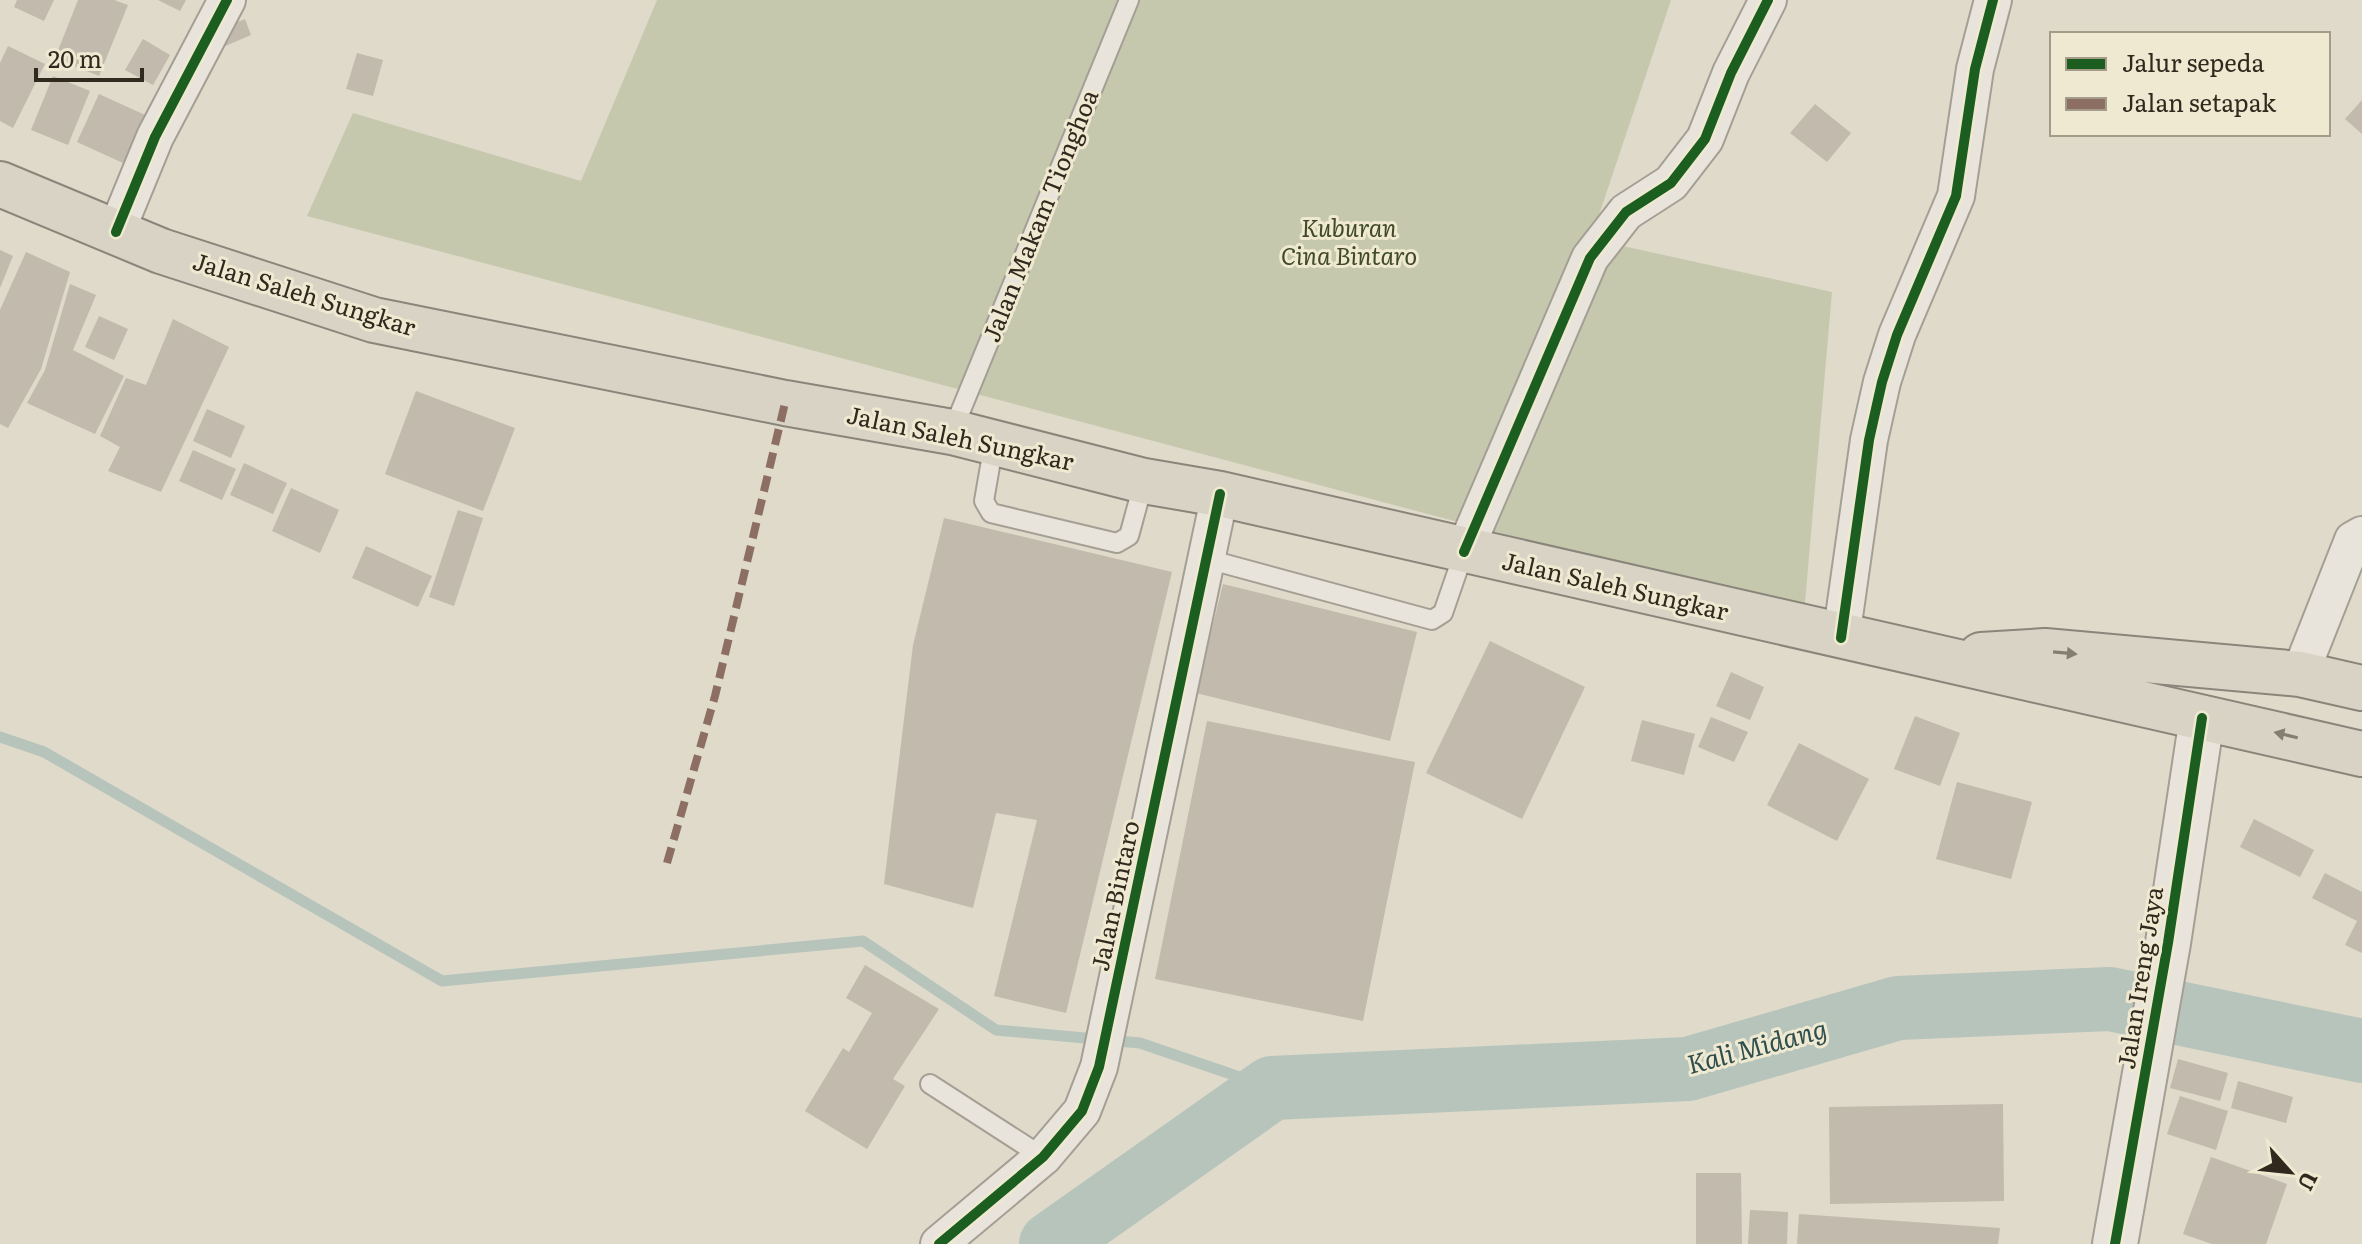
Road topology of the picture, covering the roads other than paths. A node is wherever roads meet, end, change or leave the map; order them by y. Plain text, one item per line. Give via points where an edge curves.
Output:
1 (227, 0) edge
2 (1129, 0) edge
3 (1768, 0) edge
4 (1993, 0) edge
5 (0, 184) edge
6 (116, 232) junction
7 (952, 432) junction
8 (994, 443) junction
9 (1144, 481) junction
10 (1220, 494) junction
11 (2362, 535) edge
12 (1464, 552) junction
13 (1207, 559) junction
14 (1841, 638) junction
15 (1931, 658) junction
16 (2300, 674) junction
17 (2362, 688) edge
18 (2202, 718) junction
19 (2362, 754) edge
20 (930, 1084) dead end
21 (1043, 1157) junction
22 (939, 1244) edge
23 (2115, 1244) edge

1 - 6 street via 155,137
2 - 7 lane, Jalan Makam Tionghoa
3 - 12 street via 1705,139 1671,183 1626,212 1590,258
4 - 14 street via 1975,69 1956,196 1897,335 1869,440
5 - 6 highway, Jalan Saleh Sungkar
6 - 7 highway, Jalan Saleh Sungkar via 374,320
7 - 8 highway, Jalan Saleh Sungkar
8 - 9 highway, Jalan Saleh Sungkar
8 - 9 lane via 984,501 991,513 1117,543 1129,536
9 - 10 highway, Jalan Saleh Sungkar
10 - 12 highway, Jalan Saleh Sungkar
10 - 13 street, Jalan Bintaro
11 - 16 street via 2353,540
12 - 13 lane via 1443,613 1432,620
12 - 14 highway, Jalan Saleh Sungkar
13 - 21 street, Jalan Bintaro via 1099,1067 1082,1111
14 - 15 highway, Jalan Saleh Sungkar
15 -> 16 highway, Jalan Saleh Sungkar via 2045,651
15 - 18 highway, Jalan Saleh Sungkar
16 - 17 highway, Jalan Saleh Sungkar
19 -> 18 highway, Jalan Saleh Sungkar
18 - 23 street, Jalan Ireng Jaya
20 - 21 lane
21 - 22 street, Jalan Bintaro

